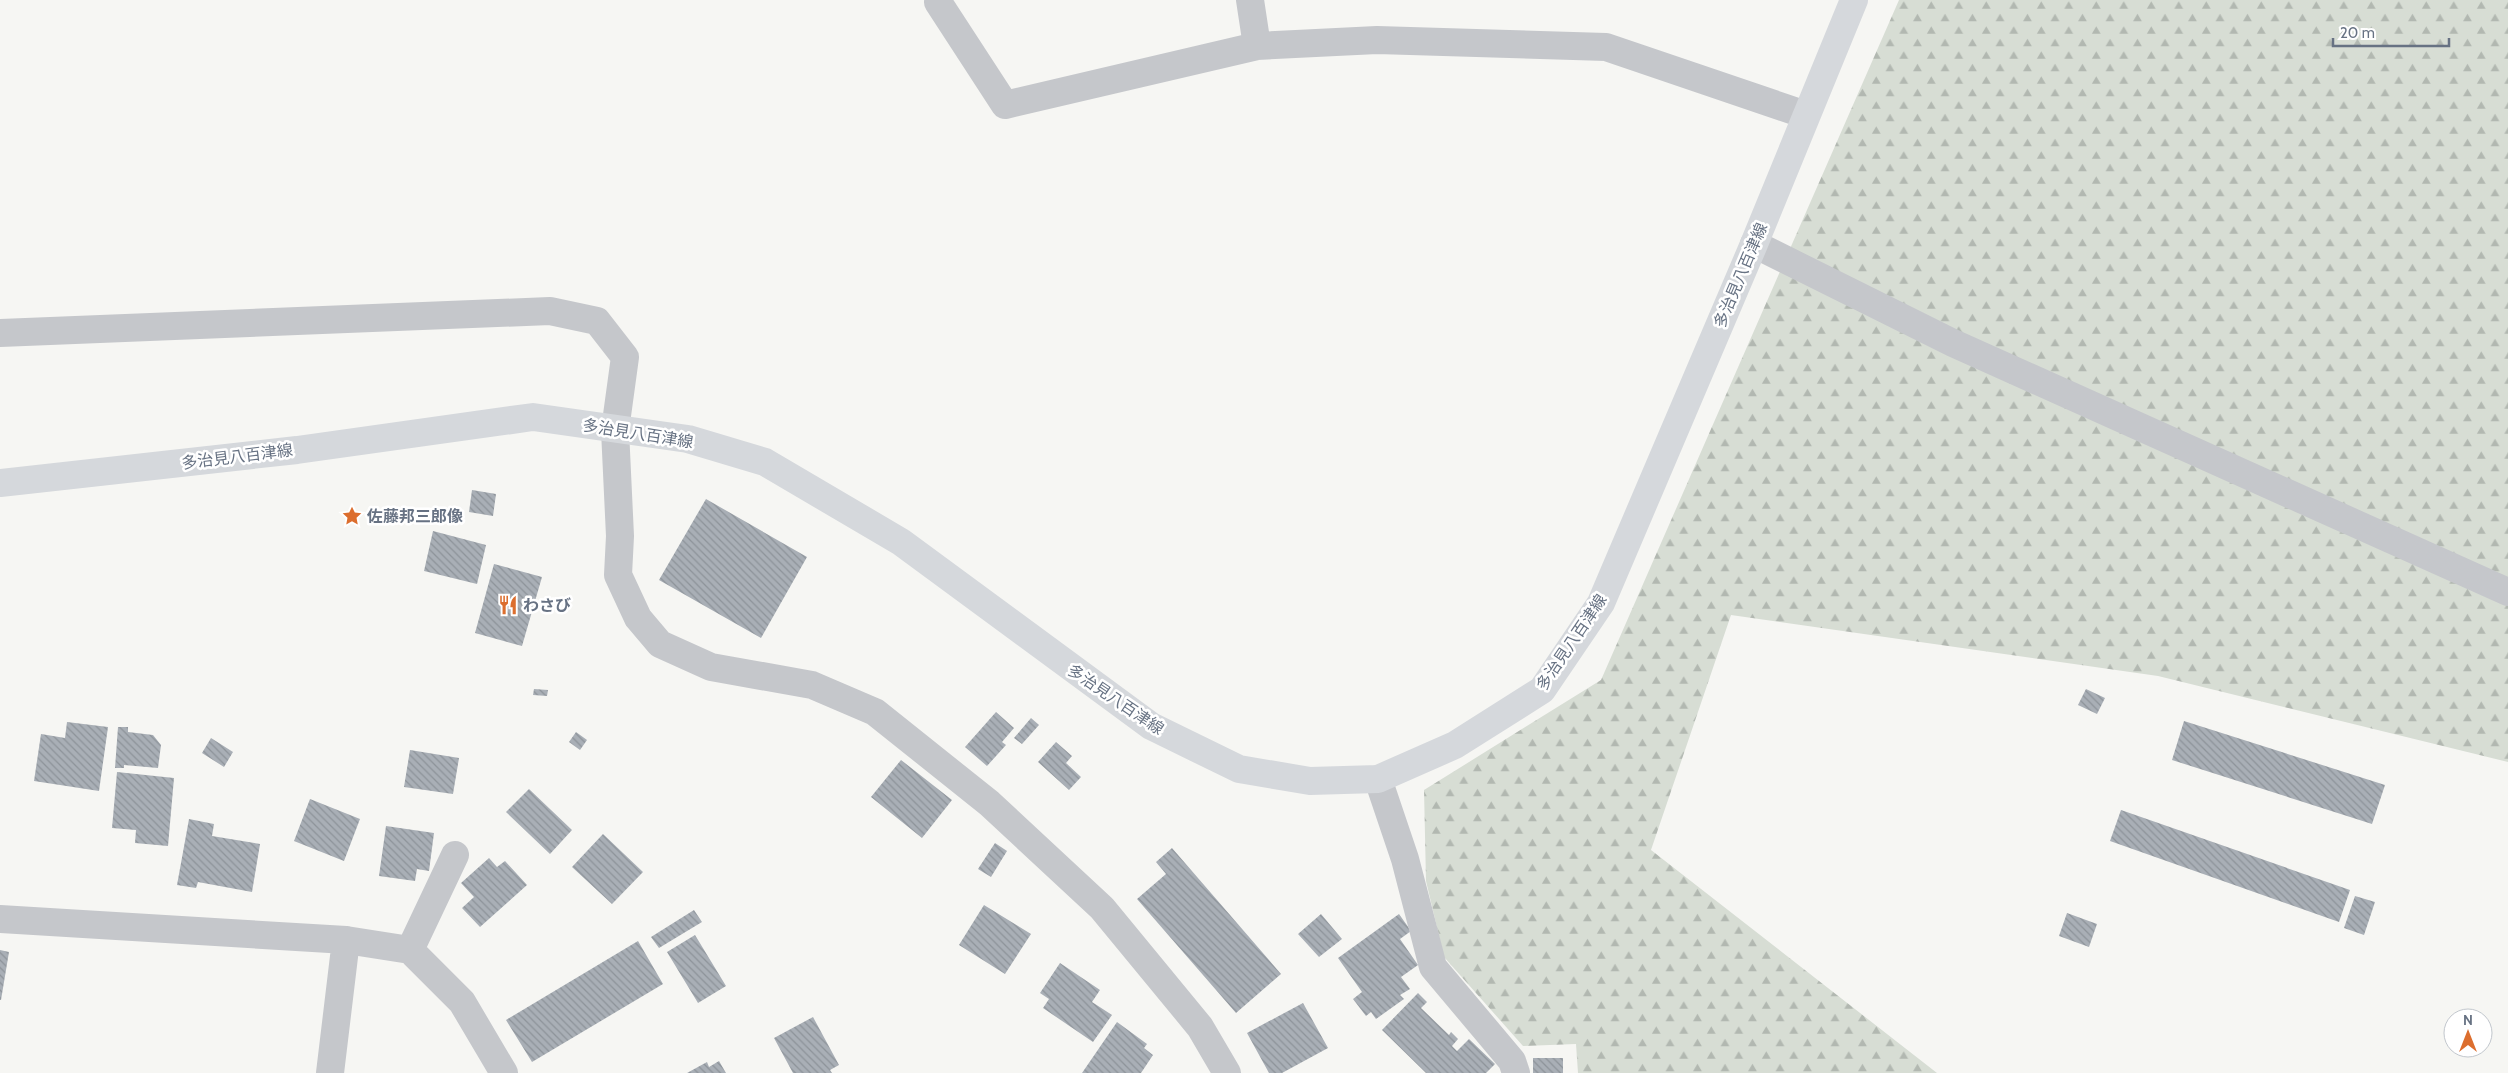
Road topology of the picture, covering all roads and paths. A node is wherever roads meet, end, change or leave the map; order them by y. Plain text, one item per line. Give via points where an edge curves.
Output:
1 (1250, 0) edge
2 (1854, 0) edge
3 (938, 2) dead end
4 (1257, 46) junction
5 (1806, 115) junction
6 (1754, 244) junction
7 (0, 333) edge
8 (615, 430) junction
9 (0, 483) edge
10 (2508, 592) edge
11 (1378, 779) junction
12 (455, 855) dead end
13 (0, 919) edge
14 (346, 940) junction
15 (410, 950) junction
16 (330, 1073) edge
17 (504, 1073) edge
18 (1227, 1073) edge
19 (1516, 1073) edge

1 - 4 street
2 - 5 main road, 多治見八百津線
3 - 4 street via 1005,105
4 - 5 street via 1377,40 1606,47
5 - 6 main road, 多治見八百津線
6 - 10 street via 1953,343
6 - 11 main road, 多治見八百津線 via 1600,603 1542,690 1455,745
7 - 8 street via 550,311 597,321 625,357
8 - 9 main road, 多治見八百津線 via 533,417 297,450
8 - 11 main road, 多治見八百津線 via 688,439 765,462 901,542 1151,726 1239,769 1310,782
8 - 18 street via 620,536 618,575 638,618 660,644 711,667 812,686 875,712 989,803 1102,908 1200,1027
11 - 19 street via 1405,859 1433,967 1512,1060
12 - 15 street
13 - 14 street
14 - 15 street
14 - 16 street
15 - 17 street via 462,1002

